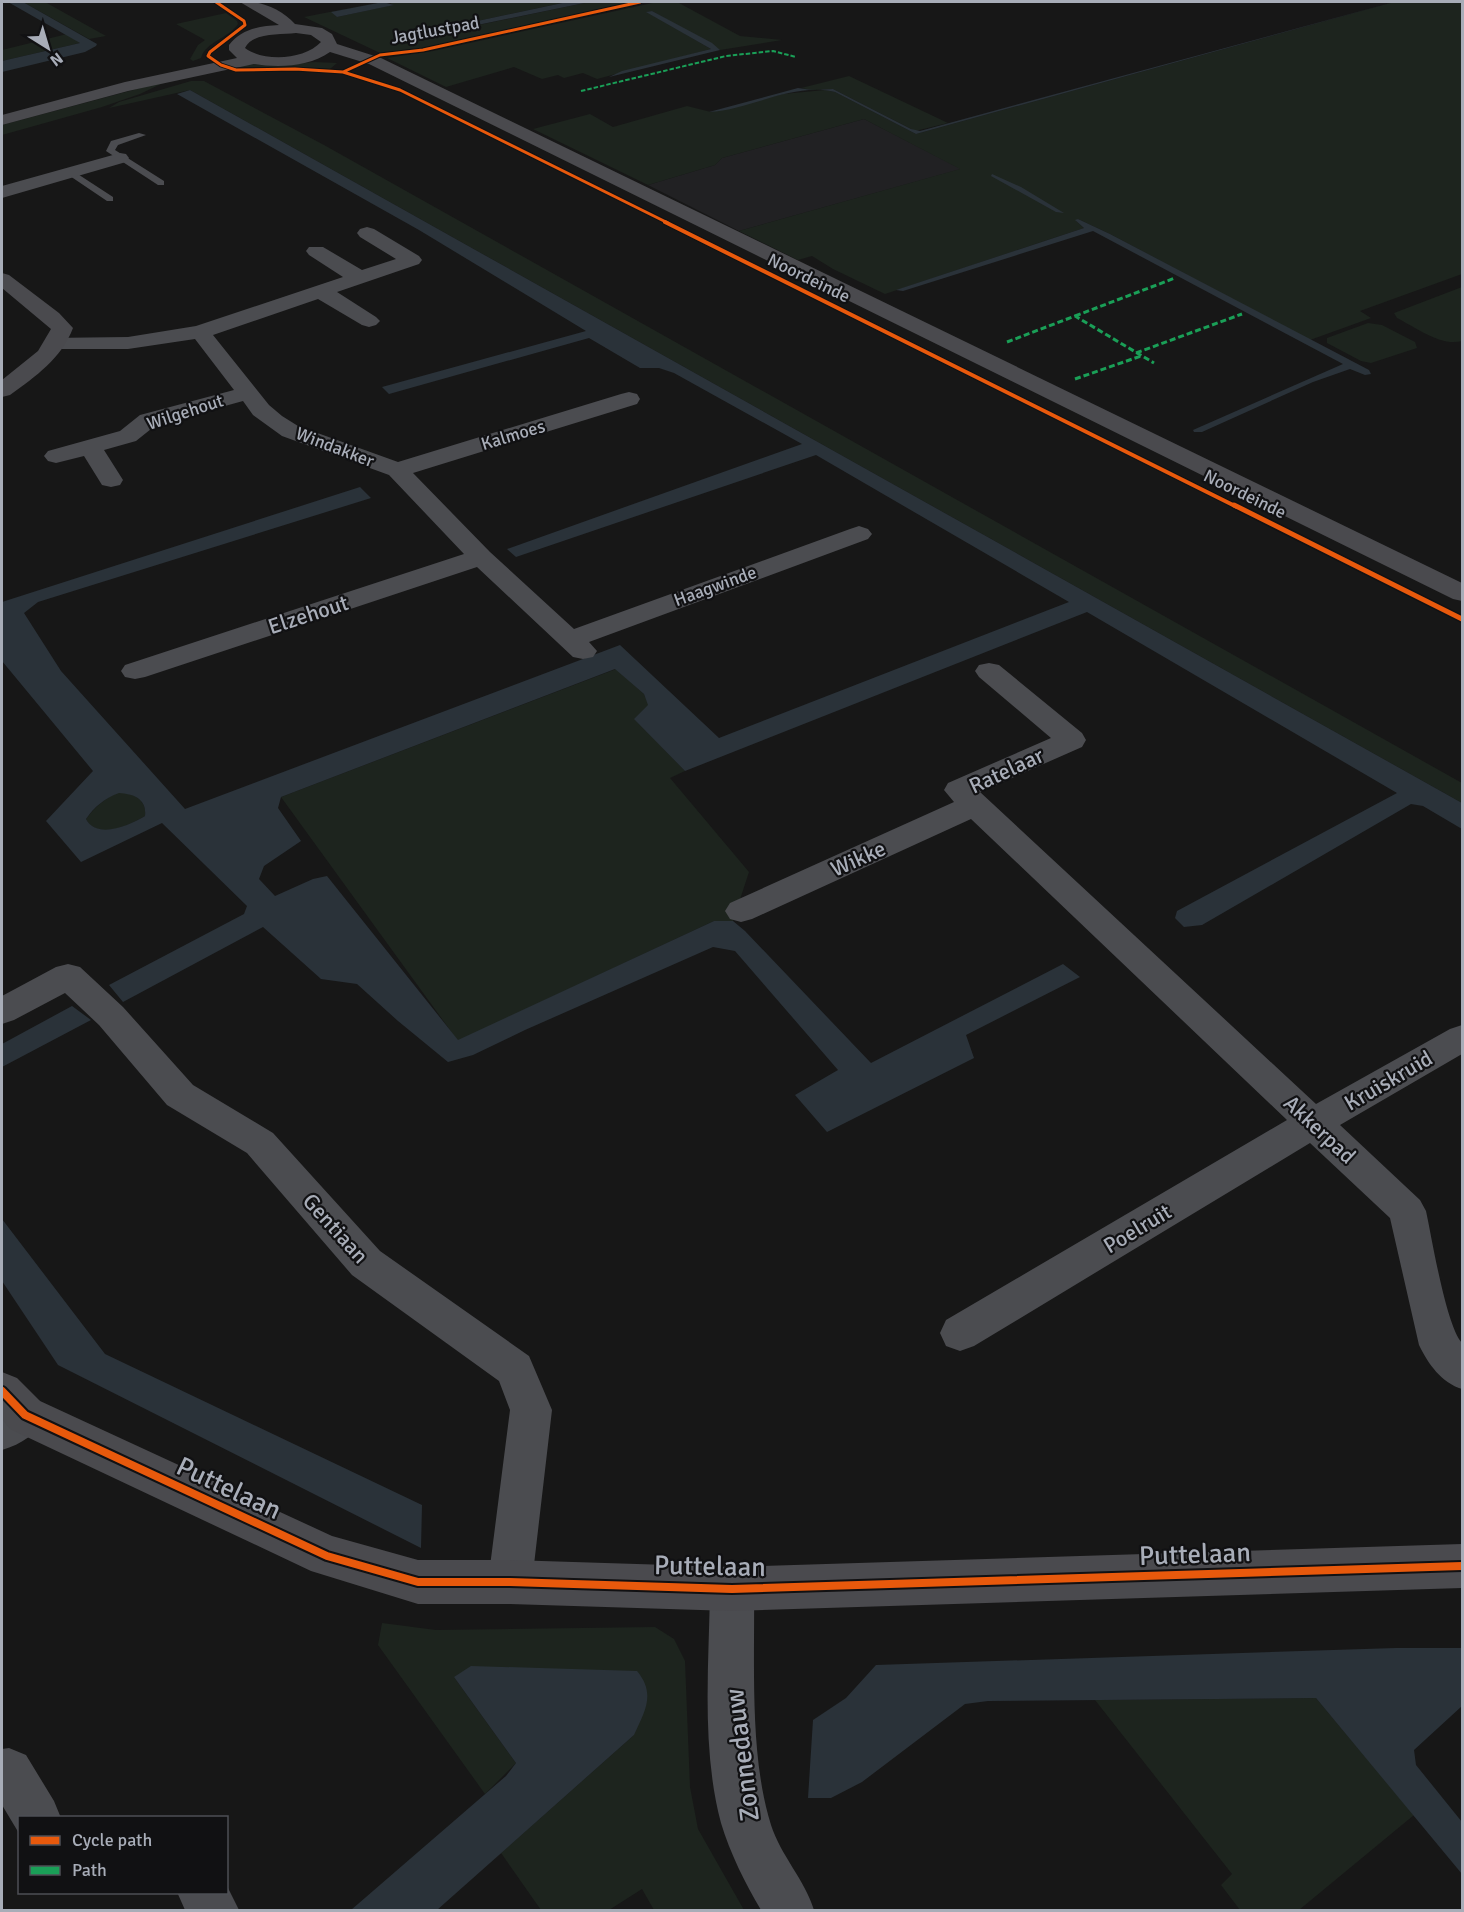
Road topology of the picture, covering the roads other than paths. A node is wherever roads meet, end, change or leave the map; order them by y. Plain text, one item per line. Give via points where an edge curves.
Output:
1 (250, 3) edge
2 (291, 29) junction
3 (264, 31) junction
4 (328, 46) junction
5 (237, 50) junction
6 (309, 56) junction
7 (253, 59) junction
8 (416, 83) junction
9 (125, 87) junction
10 (2, 120) edge
11 (142, 135) dead end
12 (120, 158) junction
13 (70, 172) junction
14 (161, 183) dead end
15 (2, 192) edge
16 (110, 199) dead end
17 (367, 233) dead end
18 (316, 251) dead end
19 (360, 278) junction
20 (2, 279) edge
21 (320, 291) junction
22 (369, 321) dead end
23 (200, 332) junction
24 (57, 343) junction
25 (2, 390) edge
26 (248, 393) junction
27 (629, 399) dead end
28 (90, 447) junction
29 (56, 456) dead end
30 (397, 470) junction
31 (111, 480) dead end
32 (859, 534) dead end
33 (481, 557) junction
34 (1462, 593) edge
35 (577, 645) joint
36 (135, 671) dead end
37 (989, 671) dead end
38 (975, 805) junction
39 (741, 911) dead end
40 (1107, 928) joint
41 (2, 1011) edge
42 (1462, 1038) edge
43 (1313, 1123) junction
44 (960, 1334) dead end
45 (1462, 1371) edge
46 (9, 1412) edge
47 (1462, 1566) edge
48 (510, 1582) junction
49 (732, 1590) junction
50 (2, 1773) edge
51 (36, 1816) edge
52 (203, 1894) edge
53 (214, 1911) edge
54 (789, 1911) edge

1 - 2 main road via 282,18
1 - 3 main road
2 - 3 main road
2 - 4 main road, Noordeinde via 322,34 329,39
3 - 5 main road via 242,40
4 - 6 main road
4 - 8 main road, Noordeinde via 375,61
5 - 7 main road
5 - 9 main road
6 - 7 main road via 280,61
6 - 8 main road, Noordeinde via 364,66
7 - 9 main road
8 - 34 main road, Noordeinde
9 - 10 main road
11 - 12 lane via 114,143 110,151
12 - 13 street
12 - 14 lane
13 - 15 street
13 - 16 lane
17 - 19 street via 412,260
18 - 19 street
19 - 21 street
20 - 24 main road via 62,328
21 - 22 street
21 - 23 street
23 - 24 street via 128,343
23 - 26 street, Windakker
24 - 25 main road
26 - 28 street, Wilgehout via 148,420 128,436
26 - 30 street, Windakker via 274,421 290,431
27 - 30 street, Kalmoes
28 - 29 street, Wilgehout
28 - 31 street
30 - 33 street, Windakker
32 - 35 street, Haagwinde
33 - 35 street, Windakker
33 - 36 street, Elzehout
37 - 38 street, Ratelaar via 1072,740 959,790
38 - 39 street, Wikke
38 - 40 street, Ratelaar
40 - 43 street, Akkerpad
41 - 48 street, Gentiaan via 68,976 180,1095 260,1143 366,1263 515,1369 531,1410
42 - 43 street, Kruiskruid
43 - 44 street, Poelruit
43 - 45 street, Akkerpad via 1407,1211 1439,1345
46 - 48 main road, Puttelaan via 327,1556 418,1582
47 - 49 main road, Puttelaan
48 - 49 main road, Puttelaan
49 - 54 street, Zonnedauw via 735,1741 743,1812 762,1864
50 - 51 street via 9,1772
52 - 53 street

